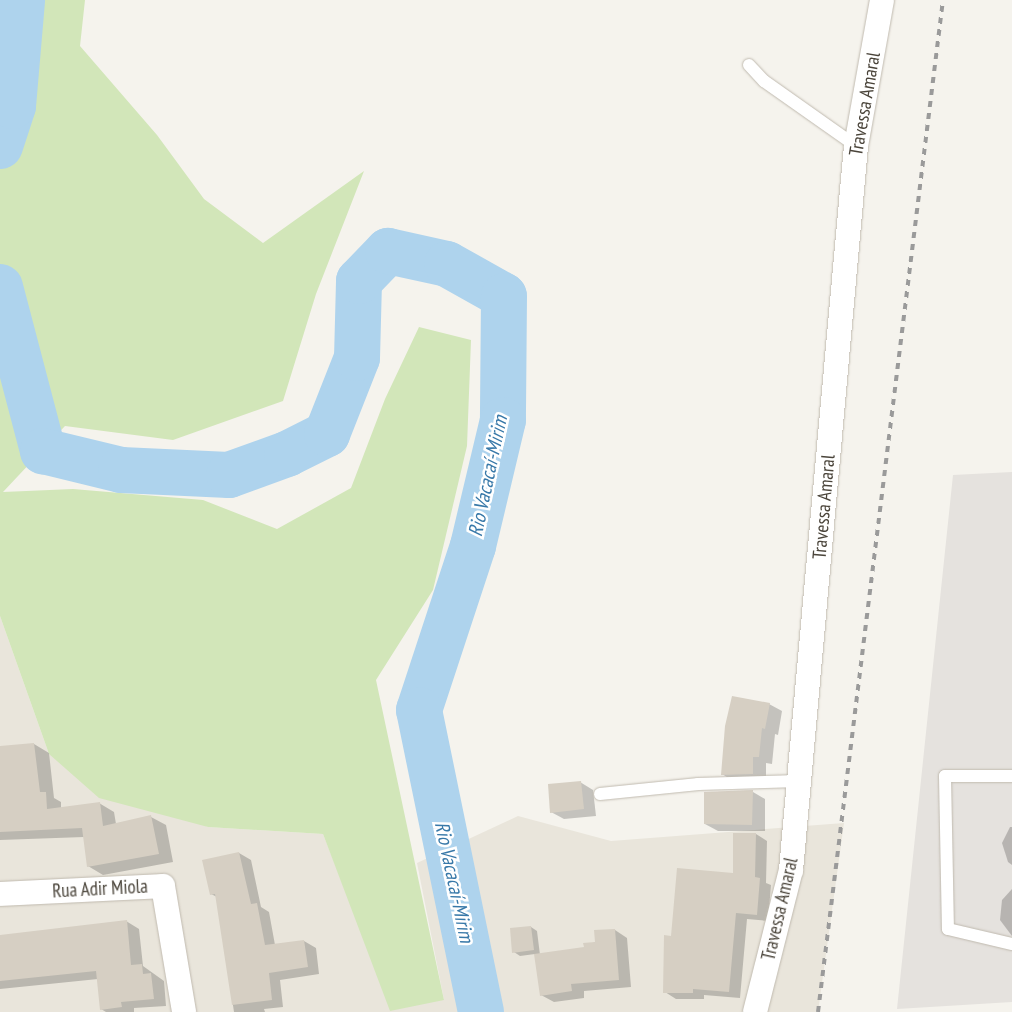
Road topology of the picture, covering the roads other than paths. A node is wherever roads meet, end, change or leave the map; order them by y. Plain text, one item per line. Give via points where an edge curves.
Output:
1 (882, 0) edge
2 (749, 65) dead end
3 (856, 146) junction
4 (1012, 776) edge
5 (799, 781) junction
6 (600, 794) dead end
7 (0, 894) edge
8 (1012, 944) edge
9 (184, 1012) edge
10 (755, 1012) edge

1 - 3 street, Travessa Amaral
2 - 3 lane via 764,81
3 - 5 street, Travessa Amaral
4 - 8 lane via 945,776 948,929
5 - 6 lane via 698,784
5 - 10 street, Travessa Amaral via 792,870
7 - 9 street, Rua Adir Miola via 163,886

